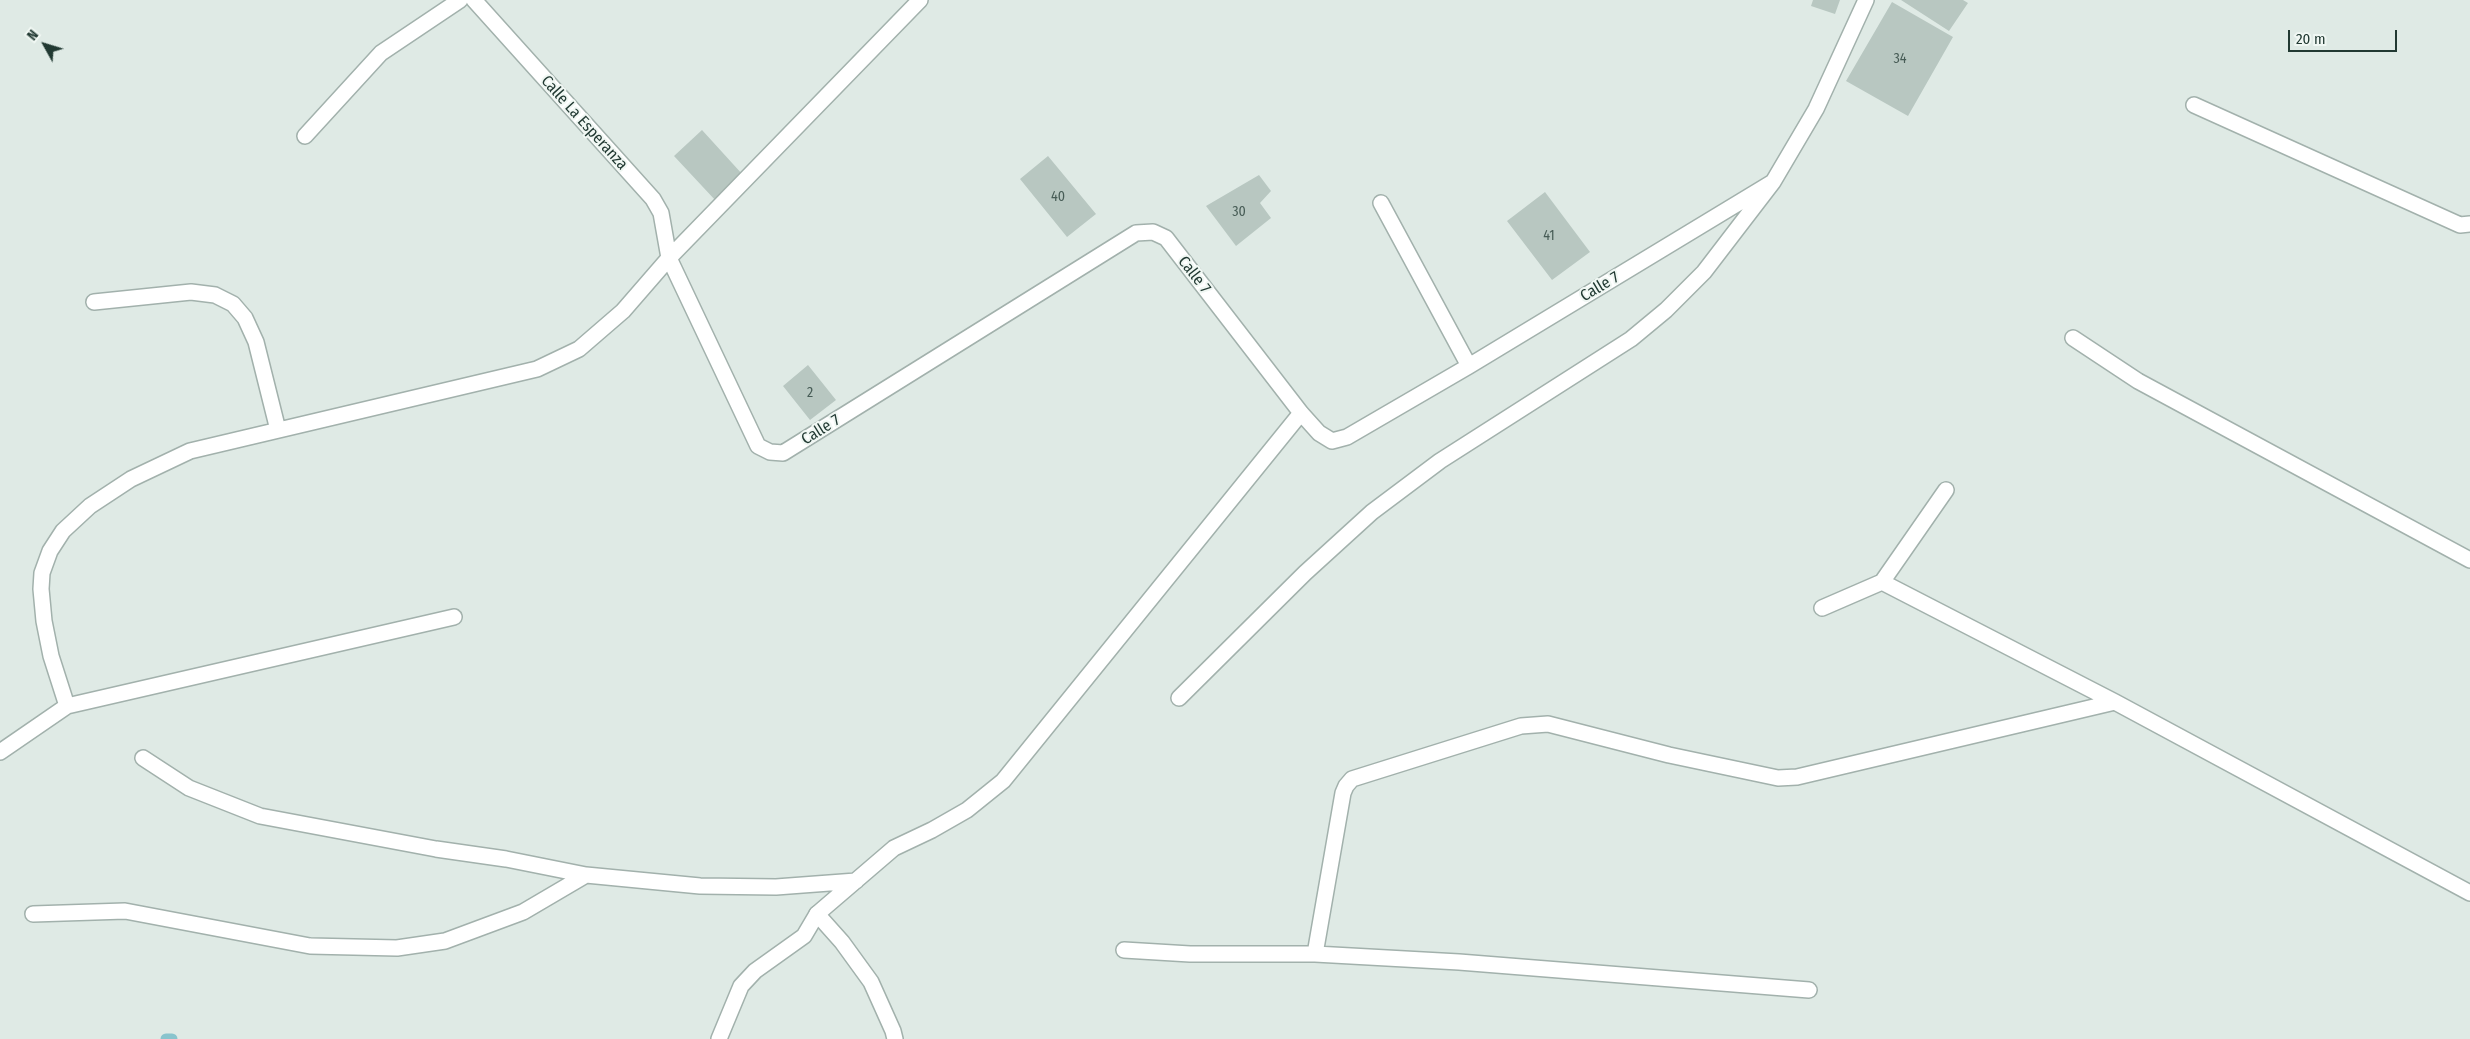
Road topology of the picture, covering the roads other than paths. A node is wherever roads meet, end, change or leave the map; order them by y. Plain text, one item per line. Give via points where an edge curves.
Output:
1 (460, 0) edge
2 (474, 0) edge
3 (920, 0) edge
4 (1866, 0) edge
5 (2194, 105) dead end
6 (305, 136) dead end
7 (1774, 182) junction
8 (1381, 203) dead end
9 (2470, 224) edge
10 (669, 258) junction
11 (94, 302) dead end
12 (2073, 338) dead end
13 (1470, 366) junction
14 (1301, 413) junction
15 (278, 430) junction
16 (1946, 490) dead end
17 (2470, 560) edge
18 (1882, 582) junction
19 (1822, 608) dead end
20 (454, 617) dead end
21 (1179, 698) dead end
22 (2115, 702) junction
23 (67, 706) junction
24 (0, 752) edge
25 (143, 758) dead end
26 (586, 875) junction
27 (856, 882) junction
28 (2470, 893) edge
29 (32, 914) dead end
30 (817, 914) junction
31 (1124, 950) dead end
32 (1315, 954) junction
33 (1809, 990) dead end
34 (719, 1039) edge
35 (895, 1039) edge

1 - 6 street via 381,53
2 - 10 street, Calle La Esperanza via 653,199 662,213
3 - 10 street
4 - 7 street via 1816,109
5 - 9 street via 2460,225
7 - 13 street, Calle 7
7 - 21 street via 1704,272 1666,310 1631,339 1440,461 1372,512 1305,573
8 - 13 street
10 - 14 street, Calle 7 via 758,446 770,452 783,453 1136,233 1153,232 1166,238
10 - 15 street via 623,311 579,349 537,369
11 - 15 street via 192,292 216,295 233,304 256,342
12 - 17 street via 2138,381
13 - 14 street, Calle 7 via 1347,437 1332,441 1319,433
14 - 27 street via 1003,782 967,810 894,848
15 - 23 street via 190,452 130,479 90,506 63,531 50,551 42,573 41,589 44,621
16 - 18 street
18 - 19 street
18 - 22 street
20 - 23 street
22 - 28 street
22 - 32 street via 1797,777 1778,778 1669,755 1548,724 1512,729 1352,780 1346,786
23 - 24 street
25 - 26 street via 189,788 260,816
26 - 27 street via 700,886 776,887
26 - 29 street via 523,912 445,941 397,948 310,946 125,911
27 - 30 street
30 - 34 street via 804,936 755,971 741,986
30 - 35 street via 872,982
31 - 32 street via 1190,954
32 - 33 street

